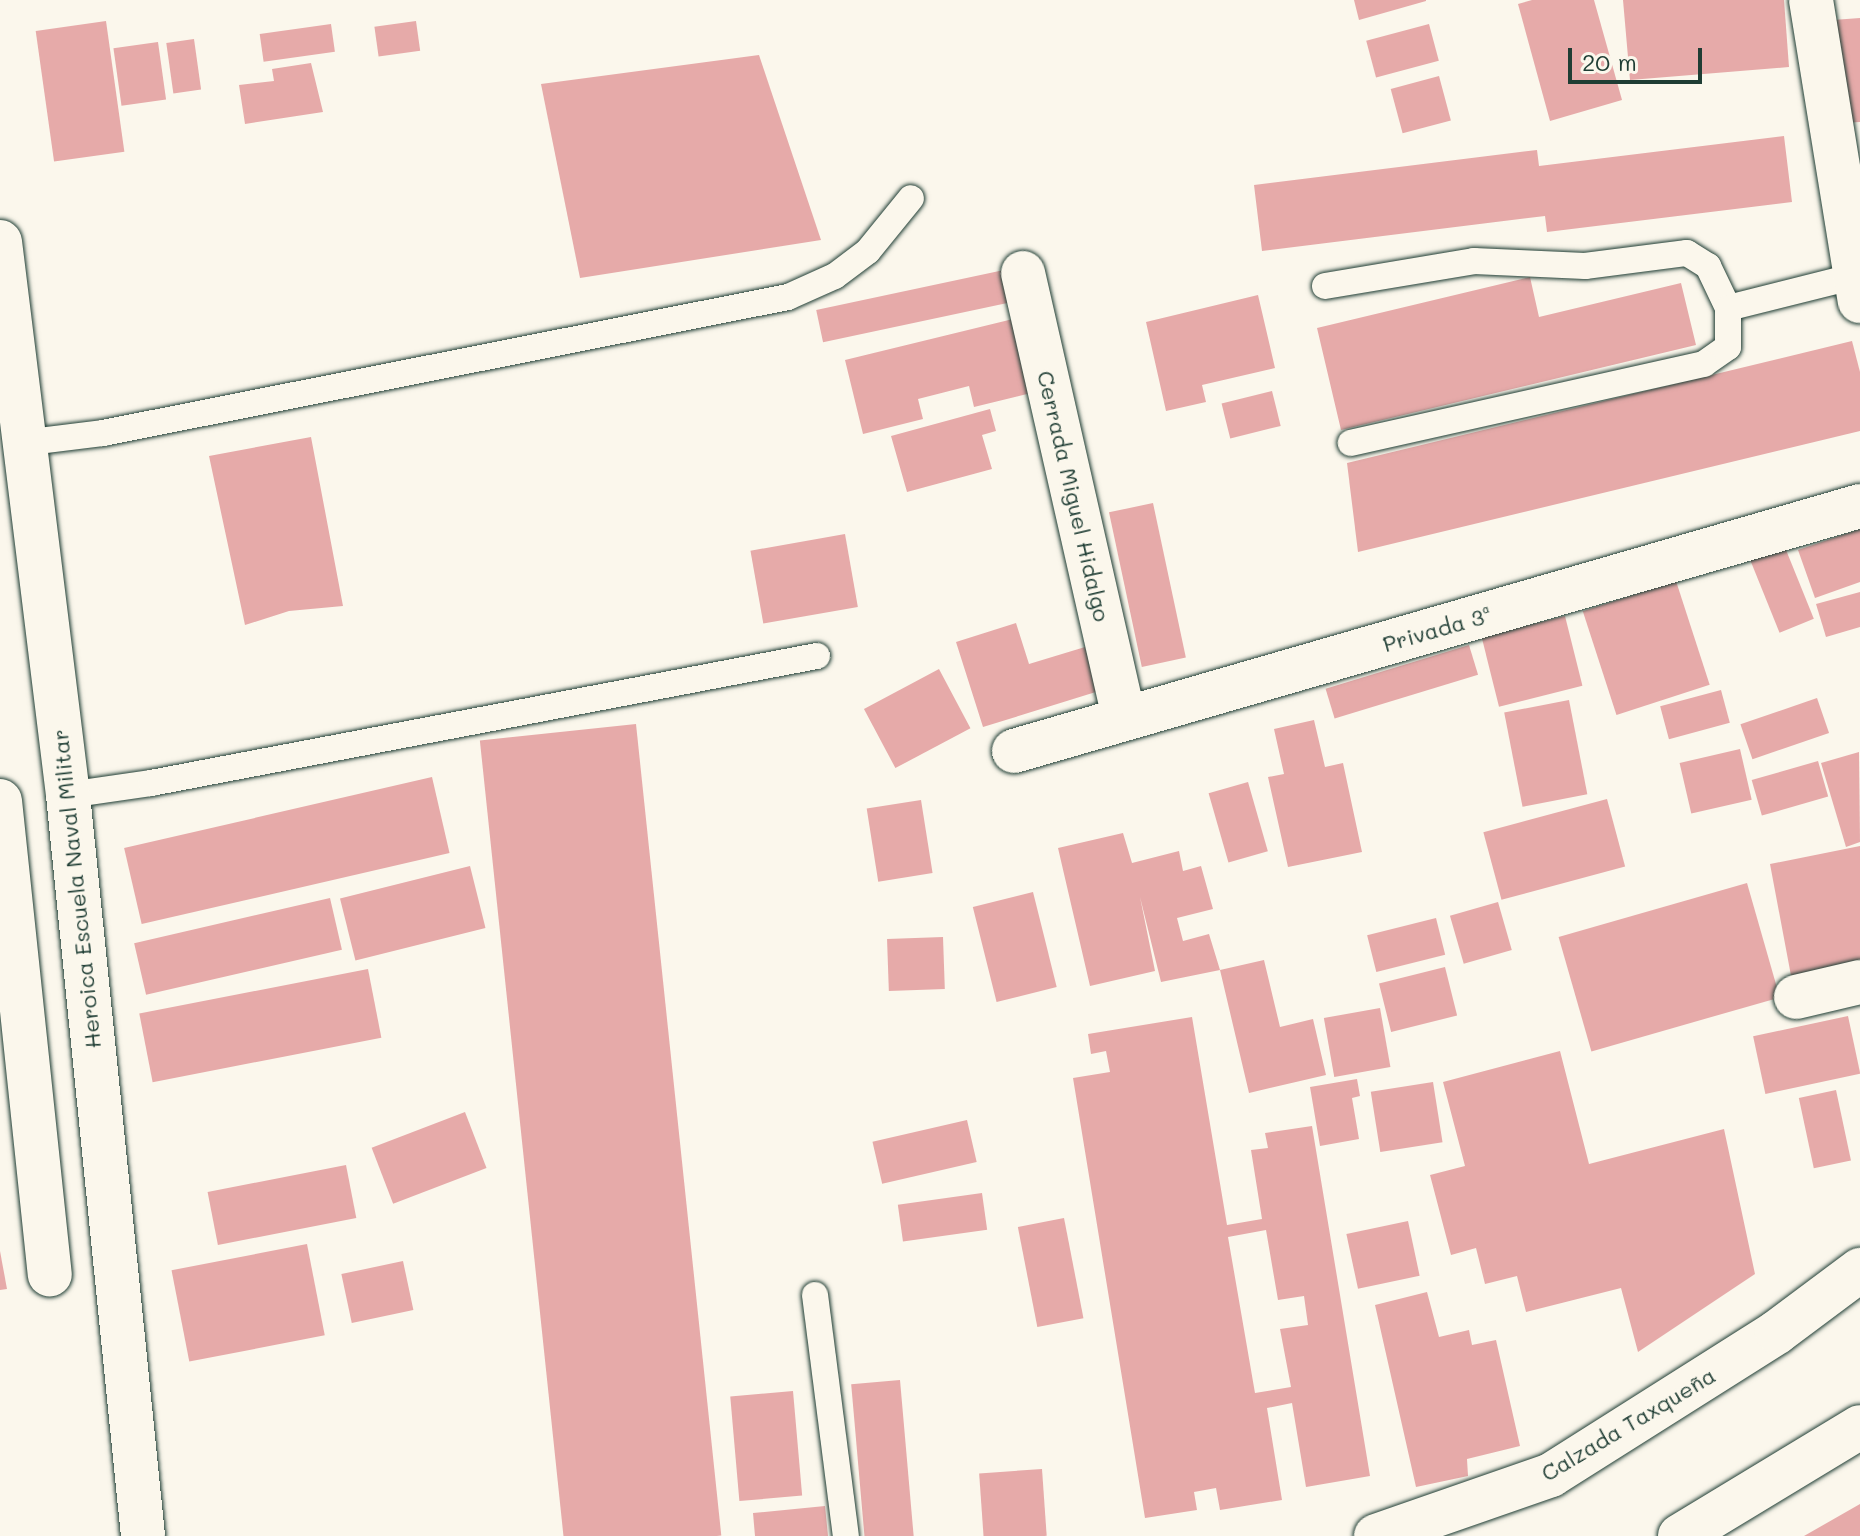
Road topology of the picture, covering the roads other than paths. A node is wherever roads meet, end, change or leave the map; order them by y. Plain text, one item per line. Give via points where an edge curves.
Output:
1 (1811, 0) edge
2 (911, 198) dead end
3 (0, 242) edge
4 (1023, 273) dead end
5 (1325, 286) dead end
6 (1857, 288) edge
7 (1728, 308) junction
8 (22, 443) junction
9 (1351, 443) dead end
10 (1860, 506) edge
11 (817, 656) dead end
12 (1124, 719) junction
13 (1014, 751) dead end
14 (68, 795) junction
15 (0, 801) edge
16 (1860, 982) edge
17 (1796, 997) dead end
18 (1860, 1270) edge
19 (50, 1274) dead end
20 (815, 1295) dead end
21 (1860, 1427) edge
22 (143, 1536) edge
23 (846, 1536) edge
24 (1376, 1536) edge
25 (1680, 1536) edge

1 - 6 street
2 - 8 lane via 868,251 835,276 788,297 103,433
3 - 8 street, Heroica Escuela Naval Militar
4 - 12 street, Cerrada Miguel Hidalgo
5 - 7 lane via 1474,261 1585,266 1687,253 1708,266
6 - 7 lane
7 - 9 lane via 1728,347 1704,364
8 - 14 street, Heroica Escuela Naval Militar
10 - 12 street, Privada 3ª
11 - 14 lane
12 - 13 street, Privada 3ª
14 - 22 street, Heroica Escuela Naval Militar
15 - 19 street
16 - 17 street
18 - 24 street, Calzada Taxqueña via 1777,1332 1551,1475
20 - 23 lane
21 - 25 street

